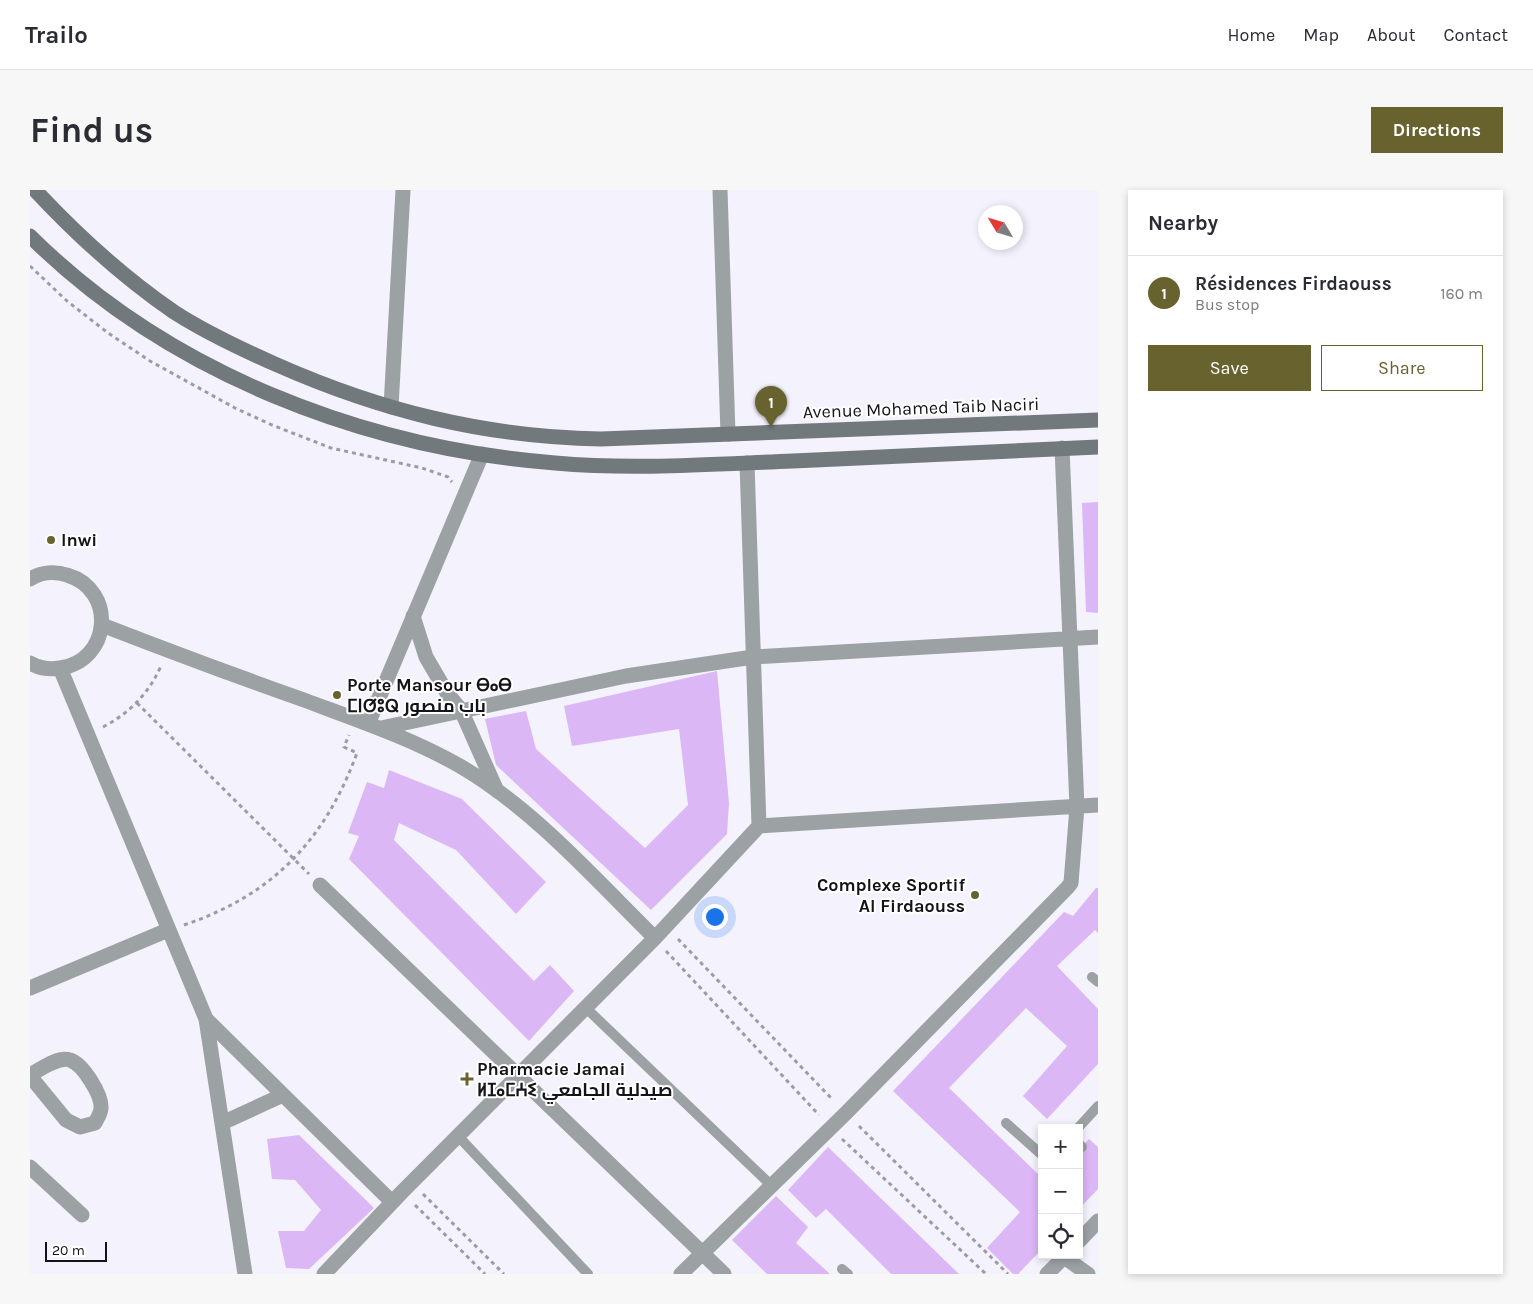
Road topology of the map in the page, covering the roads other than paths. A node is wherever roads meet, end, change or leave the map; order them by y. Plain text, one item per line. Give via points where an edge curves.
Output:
1 (34, 190) edge
2 (402, 190) edge
3 (720, 190) edge
4 (30, 236) edge
5 (391, 407) junction
6 (1098, 420) edge
7 (728, 434) junction
8 (1098, 446) edge
9 (1062, 448) junction
10 (482, 454) junction
11 (746, 463) junction
12 (30, 579) edge
13 (413, 616) junction
14 (102, 625) junction
15 (1098, 638) edge
16 (1070, 640) junction
17 (753, 657) junction
18 (30, 663) edge
19 (60, 668) junction
20 (461, 710) junction
21 (368, 724) junction
22 (498, 791) junction
23 (1098, 805) edge
24 (1077, 807) junction
25 (759, 826) junction
26 (320, 885) road end
27 (168, 930) junction
28 (655, 938) junction
29 (30, 988) edge
30 (586, 1008) junction
31 (206, 1019) junction
32 (30, 1075) edge
33 (519, 1076) junction
34 (283, 1095) junction
35 (1098, 1106) edge
36 (222, 1123) junction
37 (1006, 1123) dead end
38 (1082, 1124) edge
39 (458, 1136) junction
40 (1038, 1151) edge
41 (30, 1167) edge
42 (771, 1185) junction
43 (402, 1192) junction
44 (82, 1214) dead end
45 (1098, 1221) edge
46 (1083, 1237) edge
47 (702, 1252) junction
48 (1062, 1259) edge
49 (1069, 1259) edge
50 (245, 1274) edge
51 (324, 1274) edge
52 (588, 1274) edge
53 (682, 1274) edge
54 (724, 1274) edge
55 (1047, 1274) edge
56 (1088, 1274) edge

1 - 5 street, Avenue Mohamed Taib Naciri via 94,249 175,312 215,335 299,374
2 - 5 street
3 - 7 street
4 - 10 street via 72,275 128,317 238,380 361,426
5 - 7 street, Avenue Mohamed Taib Naciri via 460,425 531,436 601,439
6 - 7 street, Avenue Mohamed Taib Naciri
8 - 9 street
9 - 11 street
9 - 16 street
10 - 11 street via 555,464 600,466
10 - 13 street
11 - 17 street
12 - 14 street via 46,573 74,577 96,596
13 - 20 street via 436,676
13 - 21 street
14 - 19 street via 92,651 81,661
14 - 21 street
15 - 16 street
16 - 17 street
16 - 24 street
17 - 20 street via 626,676
17 - 25 street
18 - 19 street via 52,670
19 - 27 street
20 - 21 street
20 - 22 street
21 - 22 street via 422,746
22 - 28 street via 539,824
23 - 24 street
24 - 25 street
24 - 42 street via 1072,876 1067,888
25 - 28 street
26 - 33 street
27 - 29 street
27 - 31 street
28 - 30 street
30 - 33 street
30 - 42 lane
31 - 34 street
31 - 36 street
32 - 32 street via 66,1120 80,1127 95,1123 102,1109 99,1095 80,1066 69,1060 54,1062
33 - 39 street
33 - 47 street
34 - 36 street
34 - 43 street
35 - 38 lane
36 - 50 street
37 - 40 lane
39 - 43 street
39 - 52 lane
41 - 44 street
42 - 47 street
43 - 51 street
45 - 46 street
47 - 53 street
47 - 54 street
48 - 55 street
49 - 56 street

